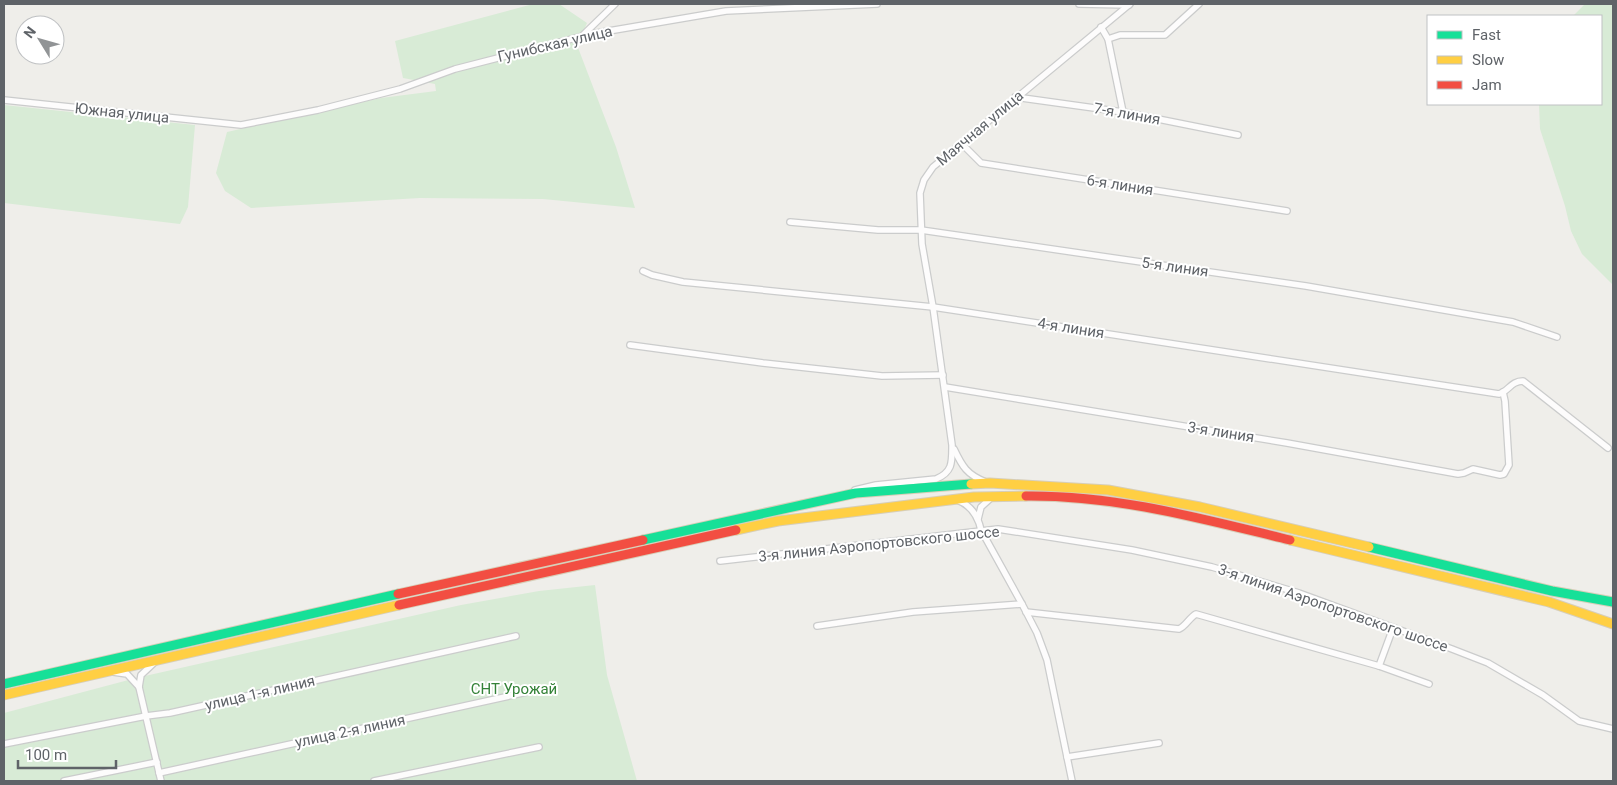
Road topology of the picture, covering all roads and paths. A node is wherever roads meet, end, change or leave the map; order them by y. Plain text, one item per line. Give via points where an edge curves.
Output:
1 (615, 4) edge
2 (877, 4) edge
3 (1079, 4) edge
4 (1199, 4) edge
5 (1130, 5) edge
6 (1101, 27) junction
7 (582, 36) junction
8 (1108, 39) junction
9 (1015, 98) junction
10 (4, 100) edge
11 (1123, 112) junction
12 (241, 125) joint
13 (1238, 135) dead end
14 (961, 143) junction
15 (1286, 211) dead end
16 (790, 222) dead end
17 (921, 230) junction
18 (643, 271) dead end
19 (933, 307) junction
20 (1557, 337) dead end
21 (630, 345) dead end
22 (943, 375) junction
23 (944, 387) junction
24 (1501, 393) junction
25 (952, 445) junction
26 (1608, 448) dead end
27 (990, 483) junction
28 (993, 496) junction
29 (837, 497) junction
30 (952, 498) junction
31 (978, 519) junction
32 (981, 530) junction
33 (720, 561) dead end
34 (1613, 602) edge
35 (1022, 604) junction
36 (1026, 612) junction
37 (1613, 624) edge
38 (817, 626) dead end
39 (1392, 628) junction
40 (516, 636) dead end
41 (162, 658) junction
42 (1379, 666) junction
43 (104, 671) junction
44 (4, 684) edge
45 (1429, 684) dead end
46 (139, 687) junction
47 (541, 689) dead end
48 (4, 695) edge
49 (146, 716) junction
50 (1613, 730) edge
51 (1159, 742) dead end
52 (4, 744) edge
53 (539, 747) dead end
54 (1067, 757) junction
55 (157, 762) junction
56 (160, 773) junction
57 (64, 781) edge
58 (161, 781) edge
59 (374, 781) edge
60 (1072, 781) edge

1 - 7 street
2 - 7 street, Гунибская улица via 726,11
3 - 5 street
4 - 8 street via 1165,35 1120,35
5 - 6 street, Маячная улица
6 - 8 street
6 - 9 street, Маячная улица
7 - 12 street, Гунибская улица via 455,69 400,89
8 - 11 street
9 - 11 street, 7-я линия
9 - 14 street, Маячная улица
10 - 12 street, Южная улица
11 - 13 street, 7-я линия
14 - 15 street, 6-я линия via 981,163
14 - 17 street, Маячная улица via 933,167 924,180 920,194
16 - 17 street, 5-я линия via 878,230
17 - 19 street, Маячная улица
17 - 20 street, 5-я линия via 1306,286 1513,322
18 - 19 street, 4-я линия via 683,282
19 - 22 street, Маячная улица
19 - 24 street, 4-я линия
21 - 22 street via 882,376
22 - 23 street, Маячная улица
23 - 24 street, 3-я линия via 1287,442 1458,474 1474,469 1500,475 1509,465 1505,401
23 - 25 street, Маячная улица
24 - 26 street via 1510,385 1523,381
25 - 27 street via 961,466 978,479
25 - 29 street via 951,464 944,476 865,487
27 - 29 main road
27 - 34 main road via 1108,490 1200,507 1552,591
28 - 30 main road
28 - 31 street via 981,507
28 - 37 main road via 1106,500 1159,509 1549,602
29 - 44 main road
30 - 31 street via 963,502
30 - 41 main road via 778,521
31 - 32 street
32 - 33 street, 3-я линия Аэропортовского шоссе
32 - 35 street
32 - 39 street, 3-я линия Аэропортовского шоссе via 998,529 1082,541 1212,567 1299,593
35 - 36 street
35 - 38 street via 912,612
36 - 42 street via 1179,629 1196,614
36 - 54 street via 1047,660
39 - 42 street
39 - 50 street, 3-я линия Аэропортовского шоссе via 1488,663 1543,695 1579,721
40 - 49 street, улица 1-я линия
41 - 43 main road
41 - 46 street via 141,674
42 - 45 street
43 - 46 street via 127,674
43 - 48 main road
46 - 49 street
47 - 56 street, улица 2-я линия
49 - 52 street, улица 1-я линия
49 - 55 street
51 - 54 street
53 - 59 street
54 - 60 street
55 - 56 street
55 - 57 street
56 - 58 street

